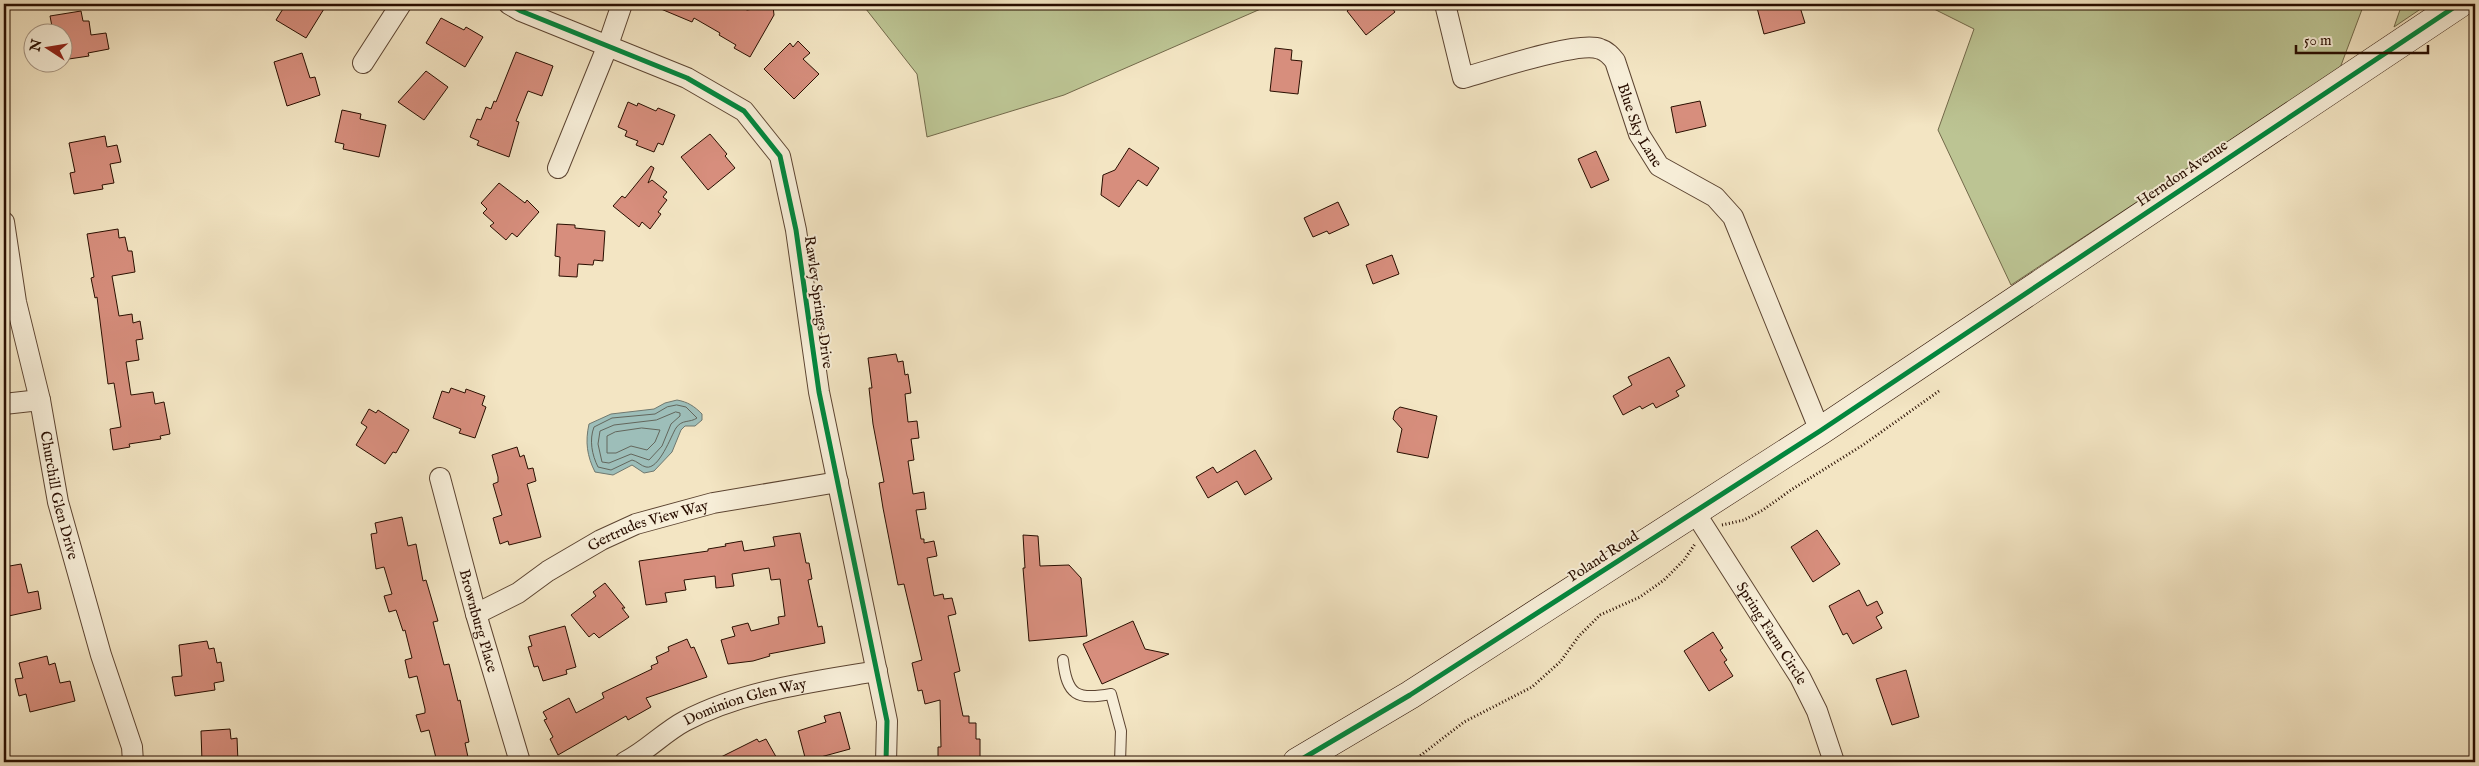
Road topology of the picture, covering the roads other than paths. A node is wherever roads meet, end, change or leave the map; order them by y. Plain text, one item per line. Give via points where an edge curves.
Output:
1 (401, 4) edge
2 (509, 4) edge
3 (622, 4) edge
4 (1445, 4) edge
5 (2459, 4) edge
6 (608, 45) junction
7 (363, 63) dead end
8 (558, 168) dead end
9 (4, 222) edge
10 (1919, 363) joint
11 (40, 400) junction
12 (4, 404) edge
13 (1820, 430) junction
14 (440, 478) dead end
15 (838, 482) junction
16 (1694, 511) junction
17 (476, 614) junction
18 (1063, 660) dead end
19 (877, 671) junction
20 (133, 762) edge
21 (520, 762) edge
22 (626, 762) edge
23 (886, 762) edge
24 (1120, 762) edge
25 (1297, 762) edge
26 (1834, 762) edge

1 - 7 street
2 - 6 street, Rawley Springs Drive
3 - 6 street
4 - 13 street, Blue Sky Lane via 1462,78 1576,48 1599,48 1615,61 1639,134 1659,166 1715,197 1733,217
5 - 10 street, Herndon Avenue
6 - 8 street
6 - 15 street, Rawley Springs Drive via 687,78 744,111 780,156 796,230 820,392
9 - 11 street, Churchill Glen Drive via 16,302
10 - 13 street, Poland Road
11 - 12 street
11 - 20 street, Churchill Glen Drive via 58,502 101,655 132,747
13 - 16 street, Poland Road
14 - 17 street, Brownburg Place
15 - 17 street, Gertrudes View Way via 713,503 636,524 601,540
15 - 19 street, Rawley Springs Drive
16 - 25 street, Poland Road via 1410,695
16 - 26 street, Spring Farm Circle via 1800,677 1817,711
17 - 21 street, Brownburg Place
18 - 24 lane via 1065,679 1073,693 1088,698 1111,694 1121,731
19 - 22 street, Dominion Glen Way via 766,690 684,721
19 - 23 street, Rawley Springs Drive via 887,721

